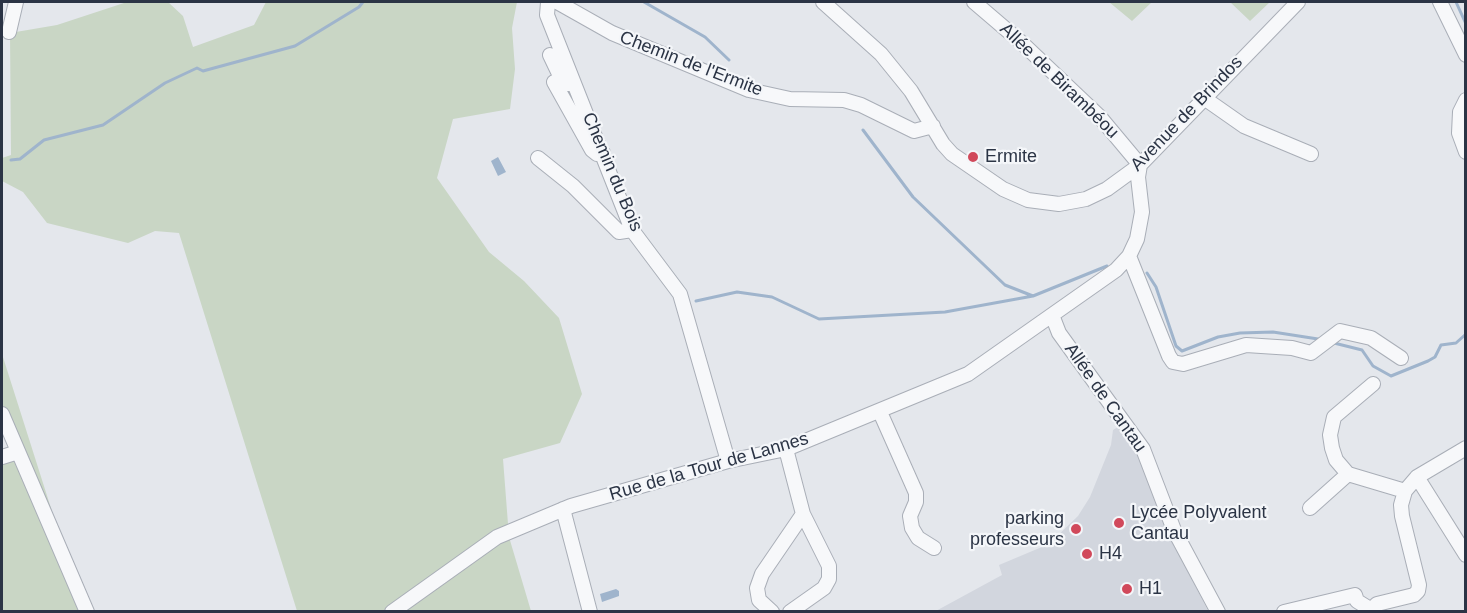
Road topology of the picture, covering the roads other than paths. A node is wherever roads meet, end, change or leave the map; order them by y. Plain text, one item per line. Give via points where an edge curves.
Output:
1 (16, 2) edge
2 (557, 2) edge
3 (823, 2) edge
4 (974, 2) edge
5 (1298, 2) edge
6 (1440, 2) edge
7 (548, 8) edge
8 (9, 32) dead end
9 (550, 55) dead end
10 (1466, 55) edge
11 (554, 82) dead end
12 (575, 84) junction
13 (1204, 98) junction
14 (1466, 100) edge
15 (933, 126) junction
16 (1466, 152) edge
17 (603, 153) junction
18 (1311, 154) dead end
19 (538, 158) dead end
20 (1140, 165) junction
21 (632, 230) junction
22 (1130, 256) junction
23 (1052, 315) junction
24 (1401, 358) dead end
25 (1373, 384) dead end
26 (880, 412) junction
27 (2, 414) edge
28 (786, 449) junction
29 (18, 452) junction
30 (1465, 452) edge
31 (2, 457) edge
32 (728, 461) junction
33 (1348, 474) junction
34 (1417, 477) junction
35 (1405, 491) junction
36 (1310, 508) dead end
37 (564, 509) junction
38 (803, 514) junction
39 (934, 548) dead end
40 (1466, 555) edge
41 (1369, 610) edge
42 (87, 612) edge
43 (392, 612) edge
44 (590, 612) edge
45 (772, 612) edge
46 (790, 612) edge
47 (1218, 612) edge
48 (1284, 612) edge

1 - 8 street
2 - 15 street, Chemin de l'Ermite via 612,33 749,90 790,99 844,100 914,131
3 - 15 street, Avenue de Brindos via 881,54
4 - 20 street, Allée de Birambéou via 1099,116
5 - 13 street, Avenue de Brindos
6 - 10 street
7 - 12 street, Chemin du Bois
9 - 12 street via 561,78 567,84
11 - 17 street via 592,150
12 - 17 street, Chemin du Bois
13 - 18 street via 1244,126
13 - 20 street, Avenue de Brindos
14 - 16 street via 1460,112 1459,133
15 - 20 street, Avenue de Brindos via 943,144 966,165 1003,189 1043,204 1069,204 1086,199
17 - 21 street, Chemin du Bois
19 - 21 street via 619,232
20 - 22 street via 1142,212
21 - 32 street, Chemin du Bois via 680,294
22 - 23 street, Rue de la Tour de Lannes
22 - 24 street via 1173,362 1183,364 1246,345 1311,353 1340,331 1371,338
23 - 26 street, Rue de la Tour de Lannes via 968,374
23 - 47 street, Allée de Cantau via 1059,333 1143,449 1174,530
25 - 33 street via 1334,417 1331,425 1336,460
26 - 28 street, Rue de la Tour de Lannes
26 - 39 street via 916,494 910,516 912,528 918,538
27 - 29 street
28 - 32 street, Rue de la Tour de Lannes
28 - 38 street
29 - 31 street
29 - 42 street
30 - 34 street
32 - 37 street, Rue de la Tour de Lannes
33 - 35 street
33 - 36 street
34 - 35 street
34 - 40 street
35 - 41 street via 1402,516 1418,591
37 - 43 street, Rue de la Tour de Lannes via 496,537
37 - 44 street
38 - 45 street via 762,574 757,588 759,600
38 - 46 street via 829,566 829,579 824,588
41 - 48 street via 1355,595

